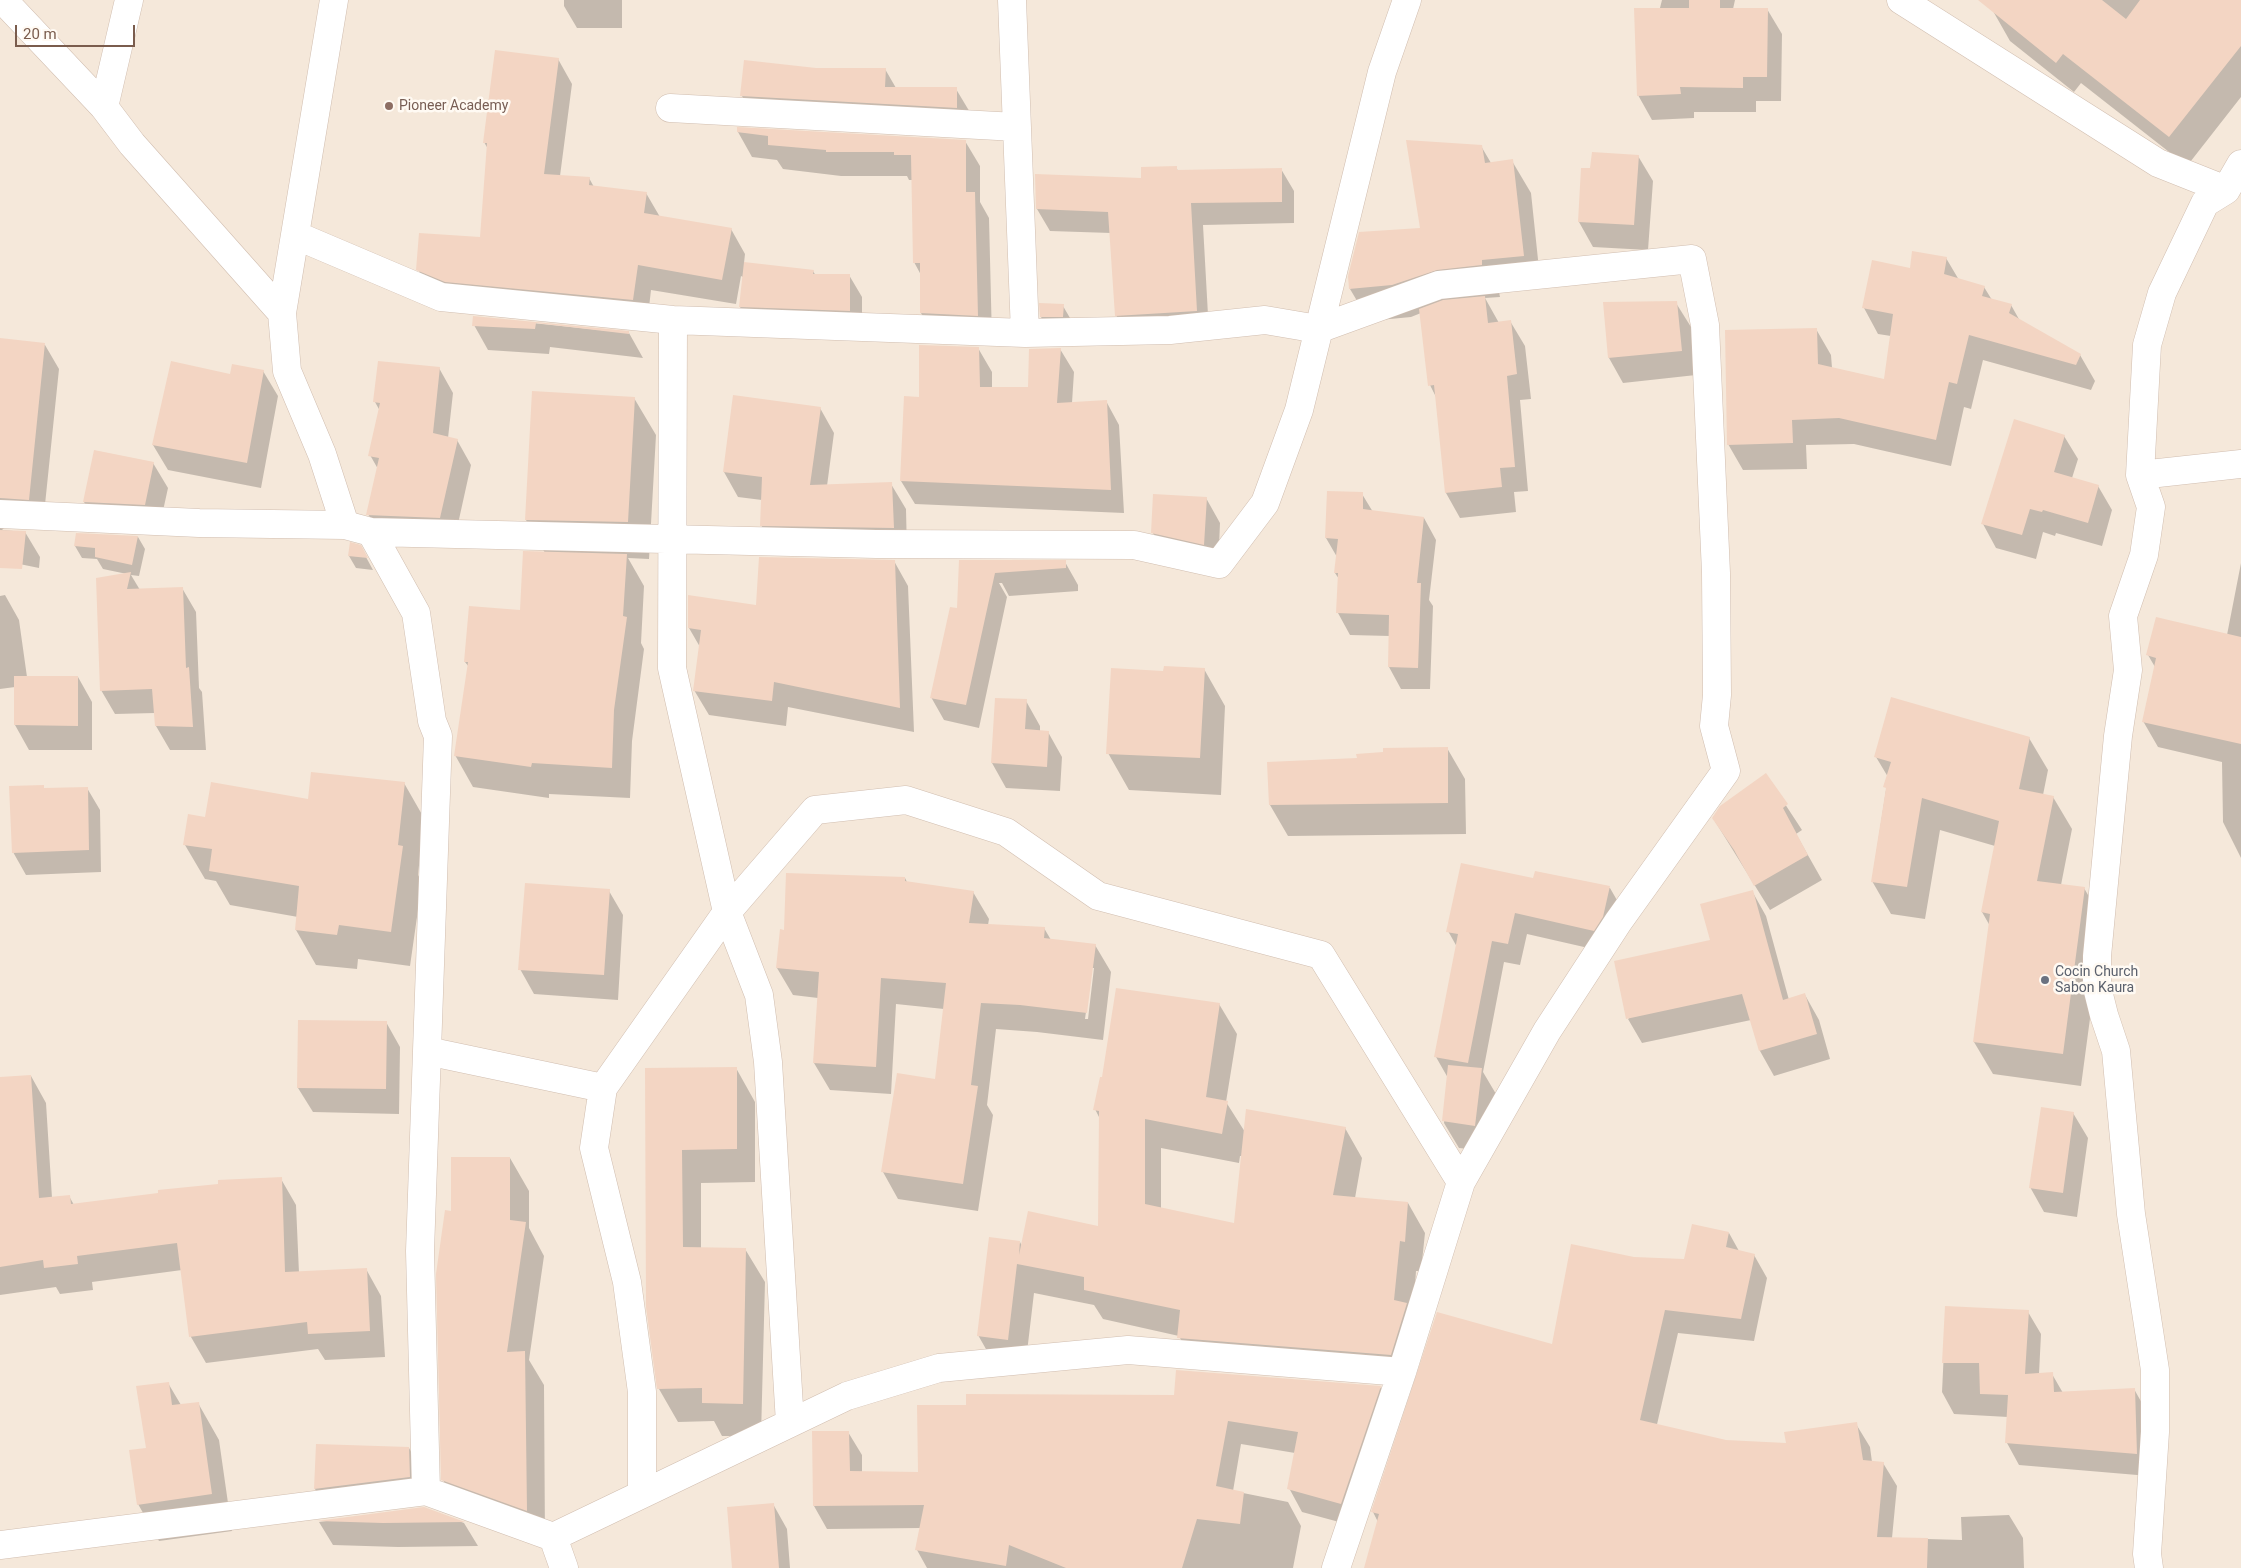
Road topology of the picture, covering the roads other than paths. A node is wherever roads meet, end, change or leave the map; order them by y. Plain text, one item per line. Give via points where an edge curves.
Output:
1 (3, 0) edge
2 (129, 0) edge
3 (334, 0) edge
4 (1012, 0) edge
5 (1407, 0) edge
6 (1901, 0) edge
7 (104, 107) junction
8 (670, 108) dead end
9 (1016, 127) junction
10 (2241, 164) edge
11 (2226, 190) junction
12 (295, 235) junction
13 (282, 314) junction
14 (673, 320) junction
15 (1318, 329) junction
16 (1025, 333) junction
17 (2241, 464) edge
18 (2140, 475) junction
19 (0, 514) edge
20 (345, 525) junction
21 (371, 532) junction
22 (672, 539) junction
23 (727, 912) junction
24 (427, 1051) junction
25 (603, 1088) junction
26 (1461, 1182) junction
27 (1402, 1372) junction
28 (790, 1423) junction
29 (426, 1491) junction
30 (642, 1494) junction
31 (553, 1537) junction
32 (0, 1545) edge
33 (564, 1568) edge
34 (1336, 1568) edge
35 (2149, 1568) edge

1 - 7 street
2 - 7 street
3 - 12 street
4 - 9 street
5 - 15 street via 1382,72
6 - 11 street via 2158,163
7 - 13 street via 132,144
8 - 9 street
9 - 16 street
10 - 11 street
11 - 18 street via 2205,203 2162,293 2148,345
12 - 13 street
12 - 14 street via 441,297
13 - 20 street via 287,370 322,454
14 - 16 street
14 - 22 street
15 - 16 street via 1265,320 1170,330
15 - 22 street via 1299,410 1265,503 1218,564 1134,545
15 - 26 street via 1439,284 1692,258 1705,324 1716,573 1717,695 1714,726 1726,771 1618,922 1552,1023
17 - 18 street
18 - 35 street via 2151,507 2144,555 2123,616 2128,670 2118,736 2097,956 2097,987 2116,1051 2131,1214 2155,1370
19 - 20 street via 199,523
20 - 21 street
21 - 22 street
21 - 24 street via 416,613 432,721 438,736
22 - 23 street via 672,668
23 - 25 street
23 - 26 street via 815,810 906,800 1006,832 1098,896 1322,954
23 - 28 street via 759,995 768,1062
24 - 25 street
24 - 29 street via 420,1251
25 - 30 street via 594,1148 627,1282 642,1392
26 - 27 street
27 - 28 street via 1128,1350 1050,1356 939,1368 848,1396
27 - 34 street
28 - 30 street
29 - 31 street
29 - 32 street
30 - 31 street
31 - 33 street

